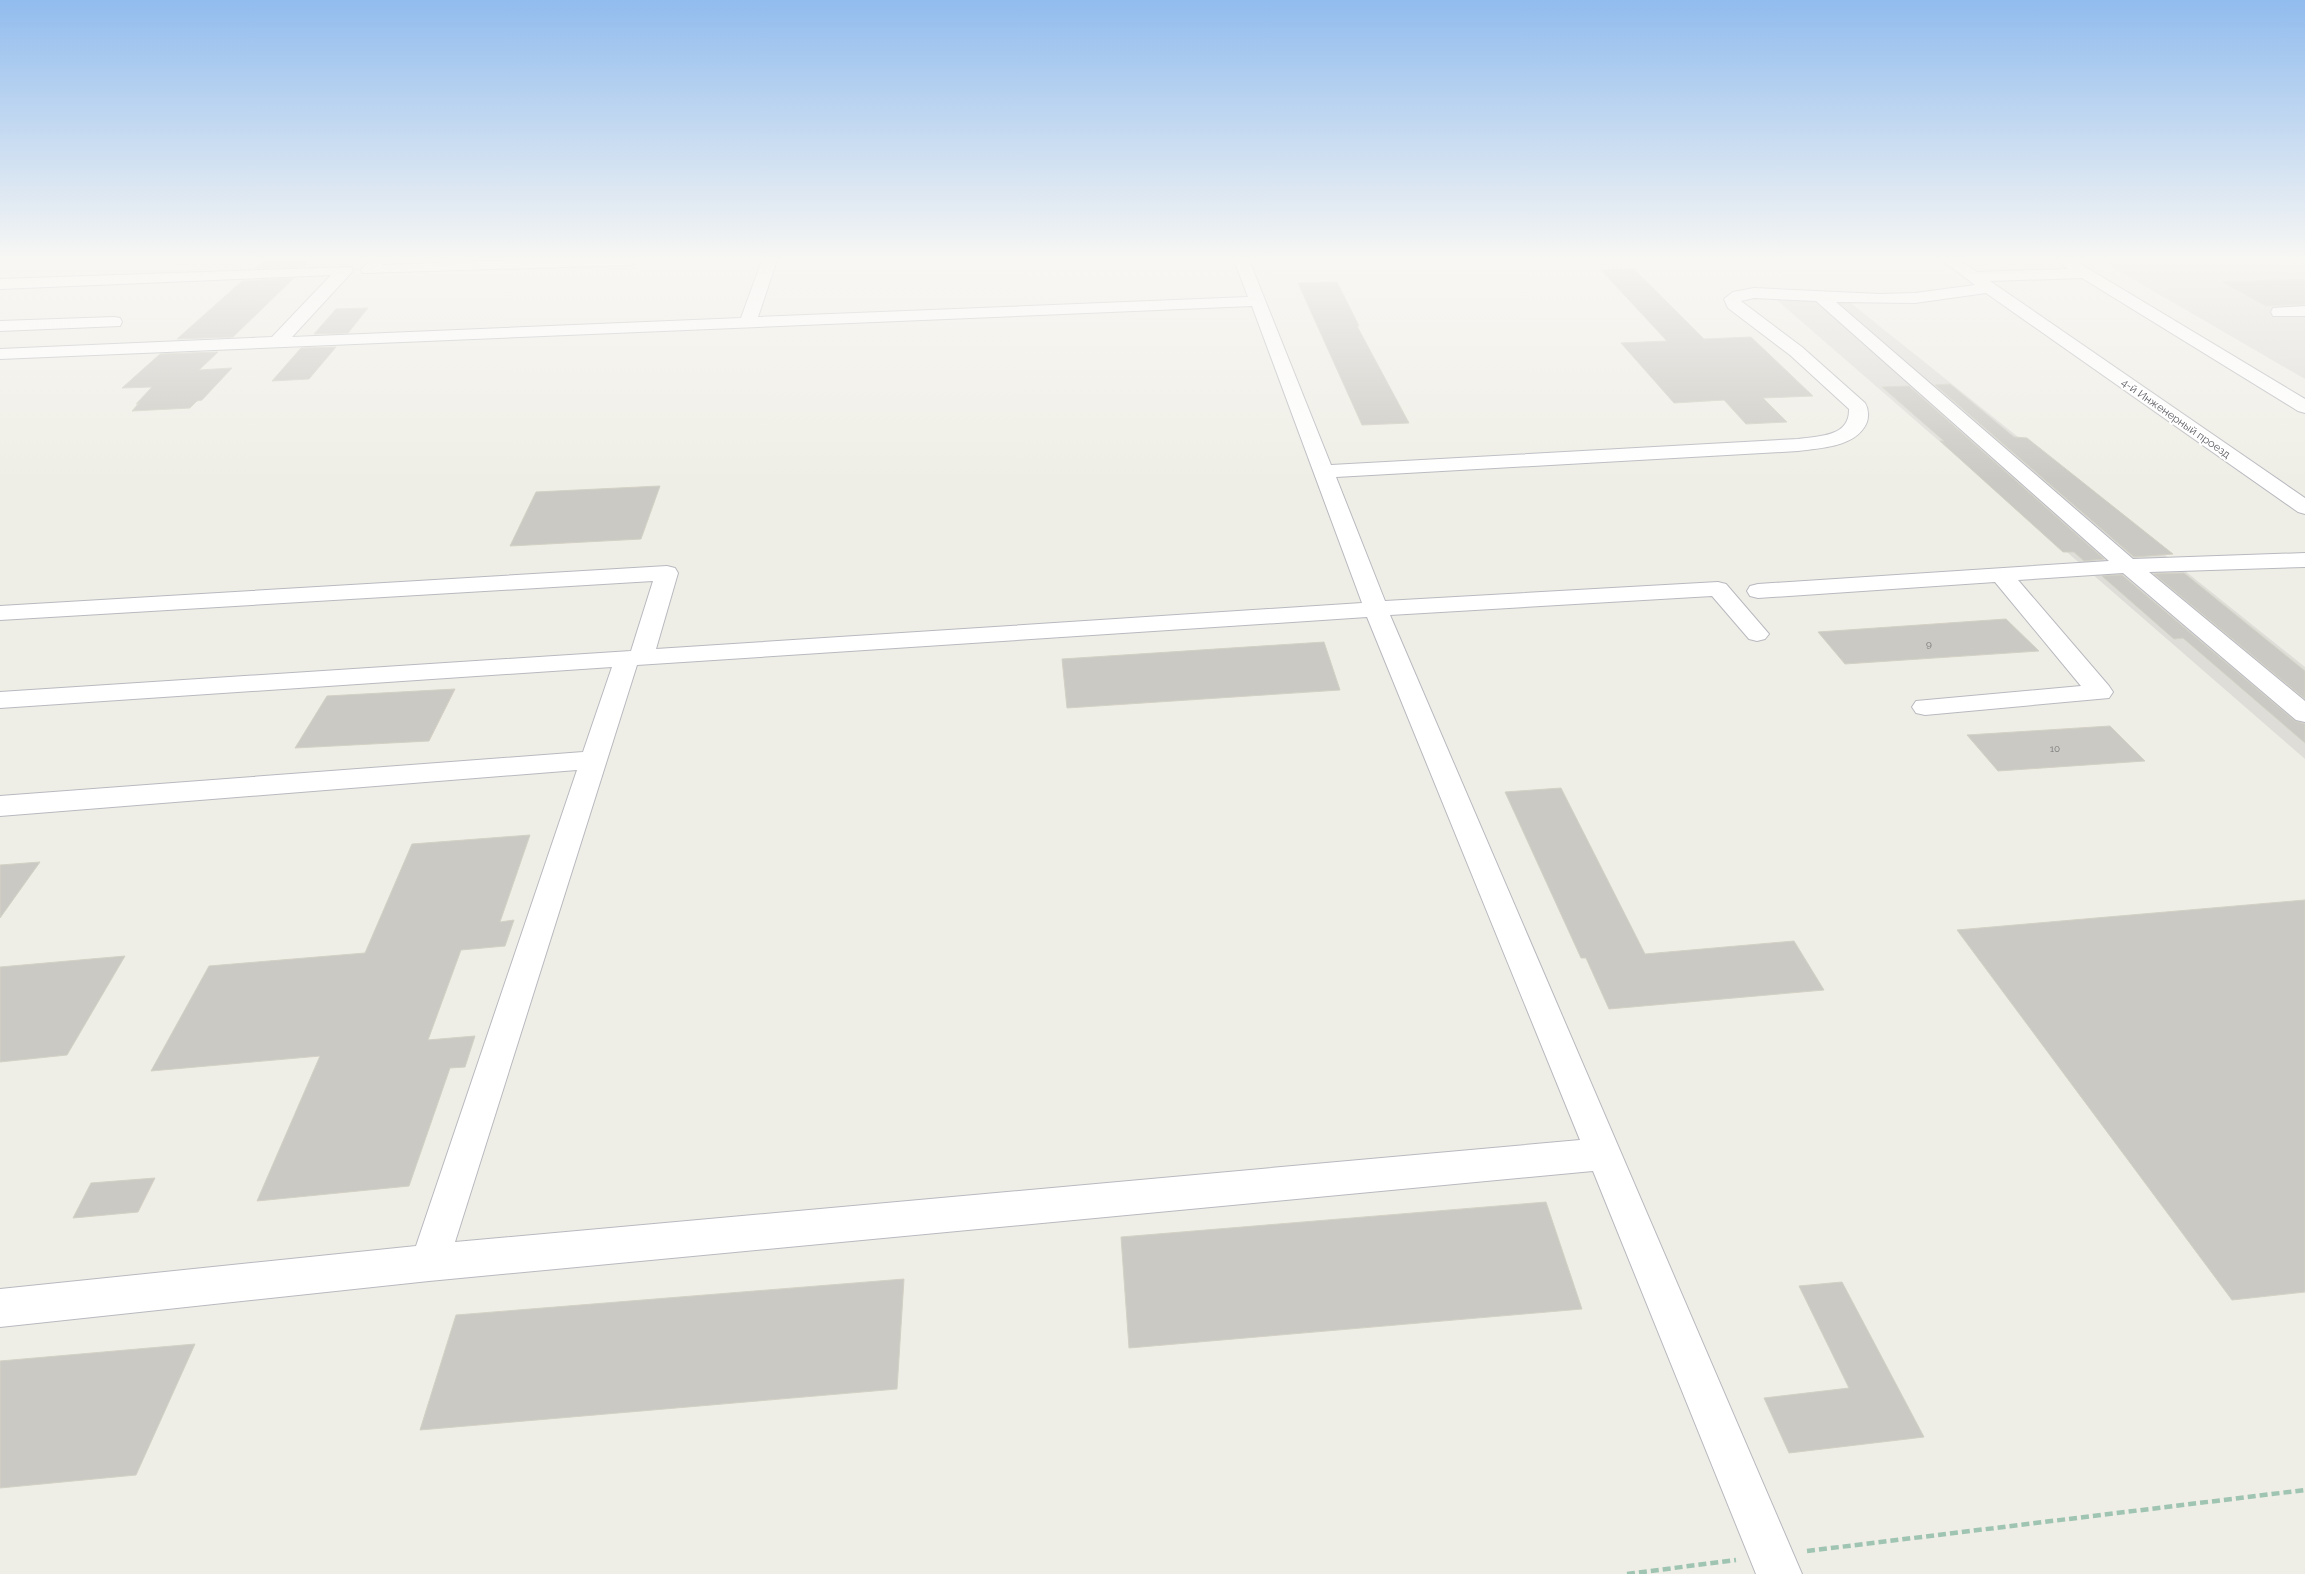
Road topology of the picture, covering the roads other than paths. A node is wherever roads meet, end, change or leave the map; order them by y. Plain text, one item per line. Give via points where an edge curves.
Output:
1 (286, 333) edge
2 (489, 333) edge
3 (1270, 333) edge
4 (1772, 333) edge
5 (1863, 333) edge
6 (2056, 333) edge
7 (2186, 333) edge
8 (278, 342) junction
9 (0, 354) edge
10 (2305, 406) edge
11 (1323, 472) junction
12 (2305, 508) edge
13 (2305, 560) edge
14 (2128, 566) junction
15 (2001, 575) junction
16 (1758, 591) dead end
17 (1376, 609) junction
18 (0, 613) edge
19 (1757, 634) dead end
20 (634, 659) junction
21 (0, 700) edge
22 (1925, 707) dead end
23 (2305, 714) edge
24 (594, 760) junction
25 (0, 806) edge
26 (1602, 1154) junction
27 (429, 1263) junction
28 (0, 1308) edge
29 (1775, 1565) edge

1 - 8 street
2 - 8 street
3 - 11 street
4 - 11 street via 1858,408 1860,417 1856,428 1843,436 1798,445
5 - 14 street
6 - 12 street, 4-й Инженерный проезд
7 - 10 street
8 - 9 street
11 - 17 street
13 - 14 street
14 - 15 street
14 - 23 street
15 - 16 street
15 - 22 street via 2100,692
17 - 19 street via 1718,588
17 - 20 street
17 - 26 street
18 - 20 street via 668,573
20 - 21 street
20 - 24 street
24 - 25 street
24 - 27 street
26 - 27 street
26 - 29 street
27 - 28 street

